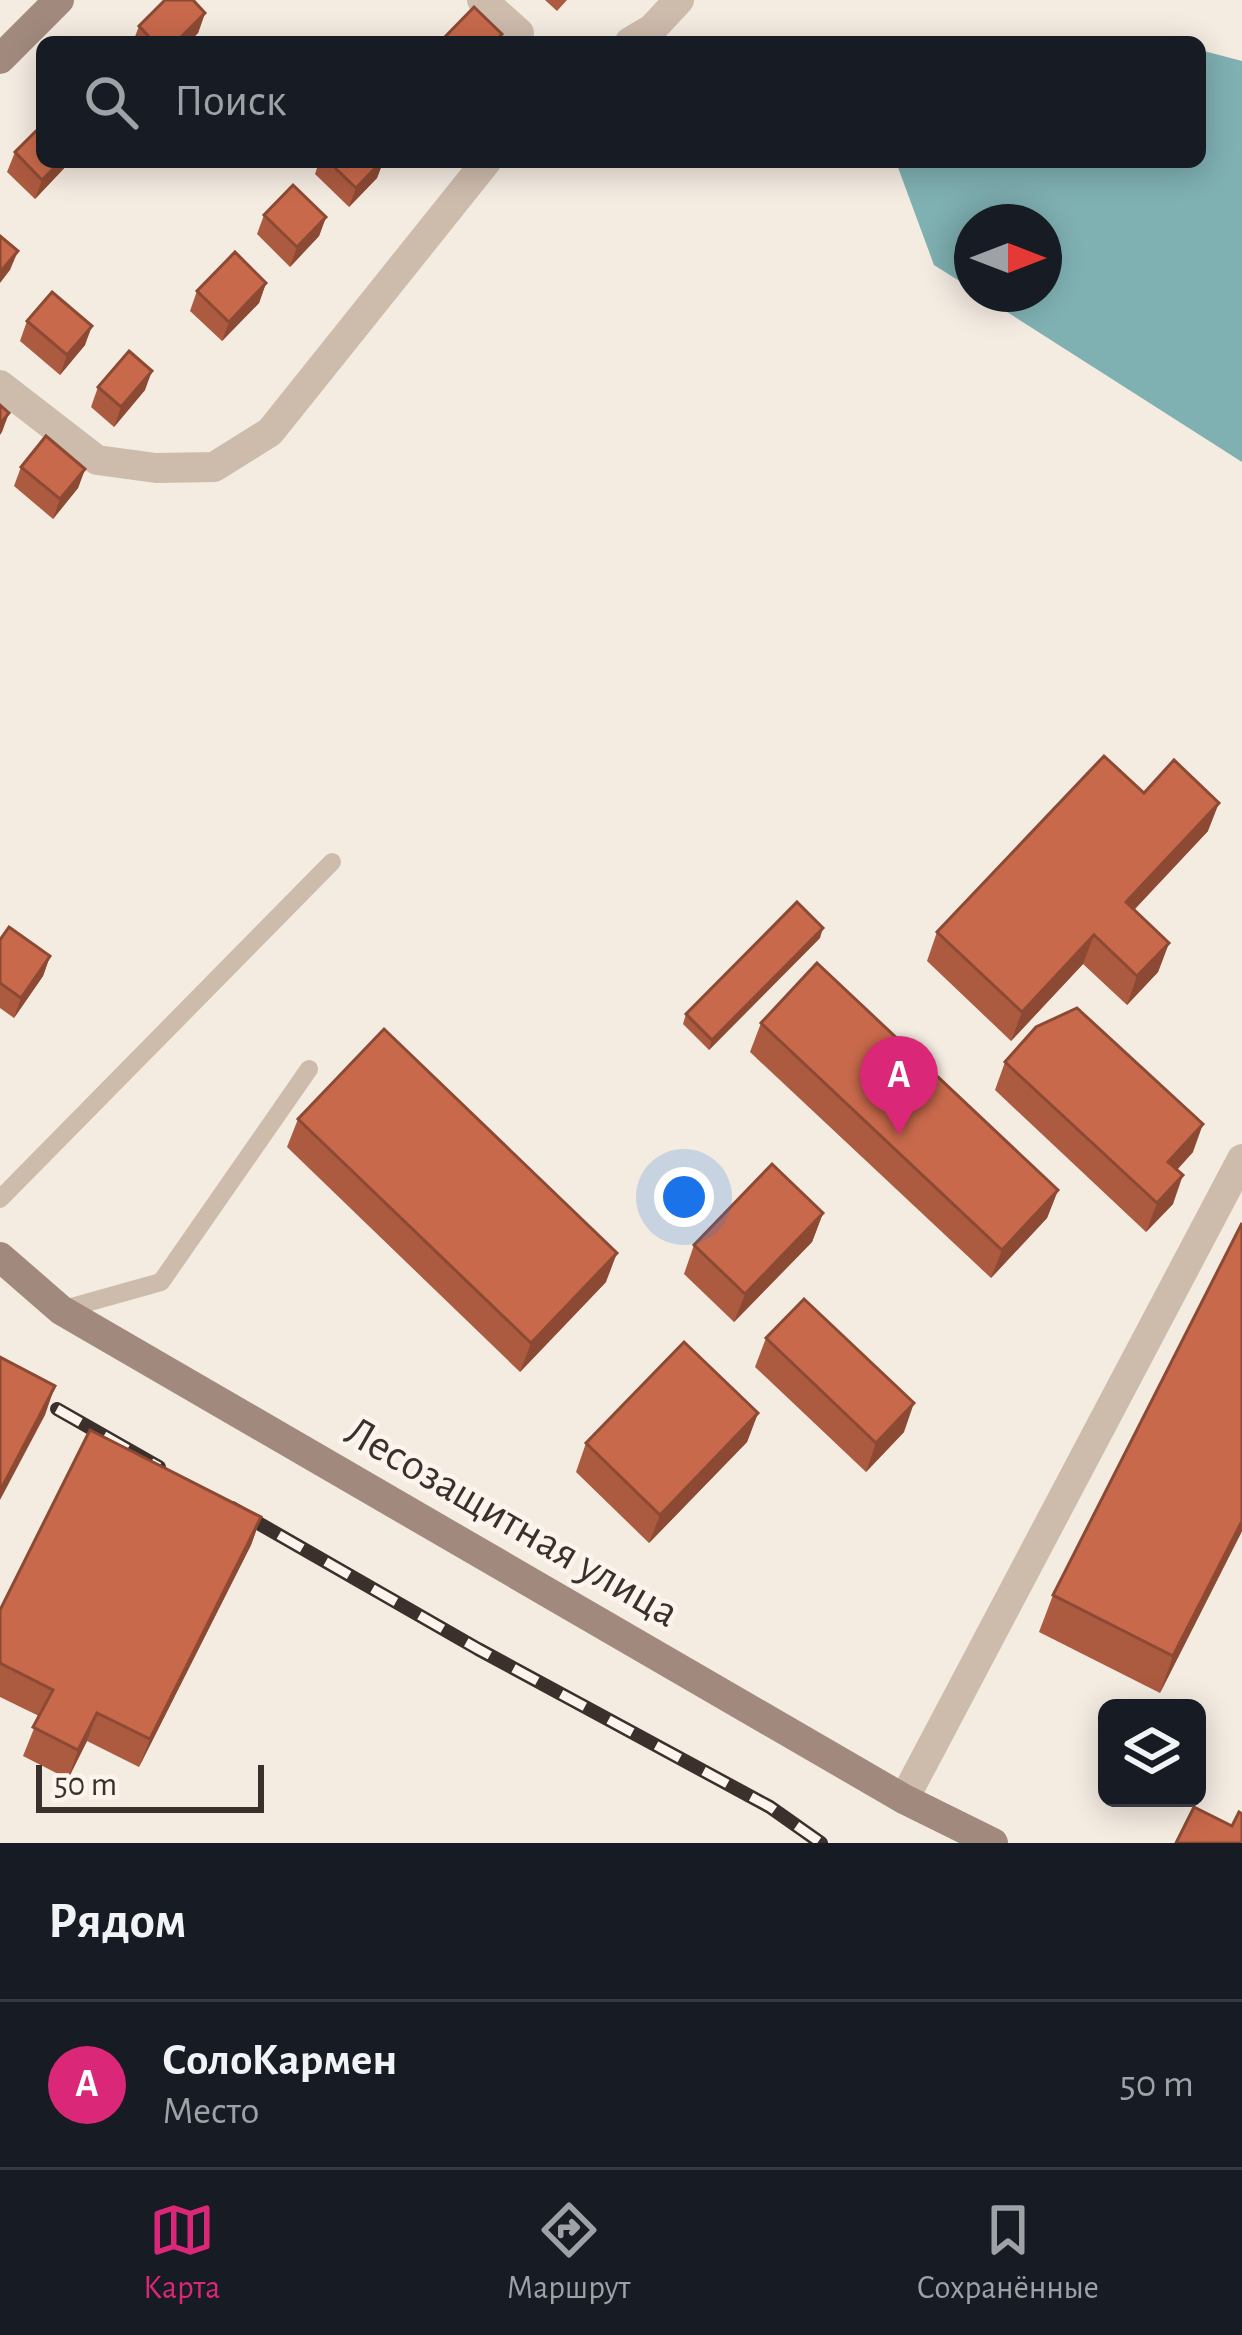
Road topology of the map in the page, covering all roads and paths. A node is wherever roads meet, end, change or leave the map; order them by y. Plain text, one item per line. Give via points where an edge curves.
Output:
1 (59, 0) edge
2 (482, 0) edge
3 (679, 0) edge
4 (520, 36) edge
5 (640, 36) edge
6 (0, 59) edge
7 (481, 168) edge
8 (0, 385) edge
9 (332, 862) dead end
10 (309, 1069) dead end
11 (1242, 1159) edge
12 (0, 1199) edge
13 (0, 1257) edge
14 (62, 1310) junction
15 (904, 1799) junction
16 (992, 1843) edge

1 - 6 street
2 - 4 street
3 - 5 street
7 - 8 street via 270,432 214,466 97,460
9 - 12 lane
10 - 14 lane via 161,1282
11 - 15 street
13 - 14 street, Лесозащитная улица
14 - 15 street, Лесозащитная улица
15 - 16 street, Лесозащитная улица

